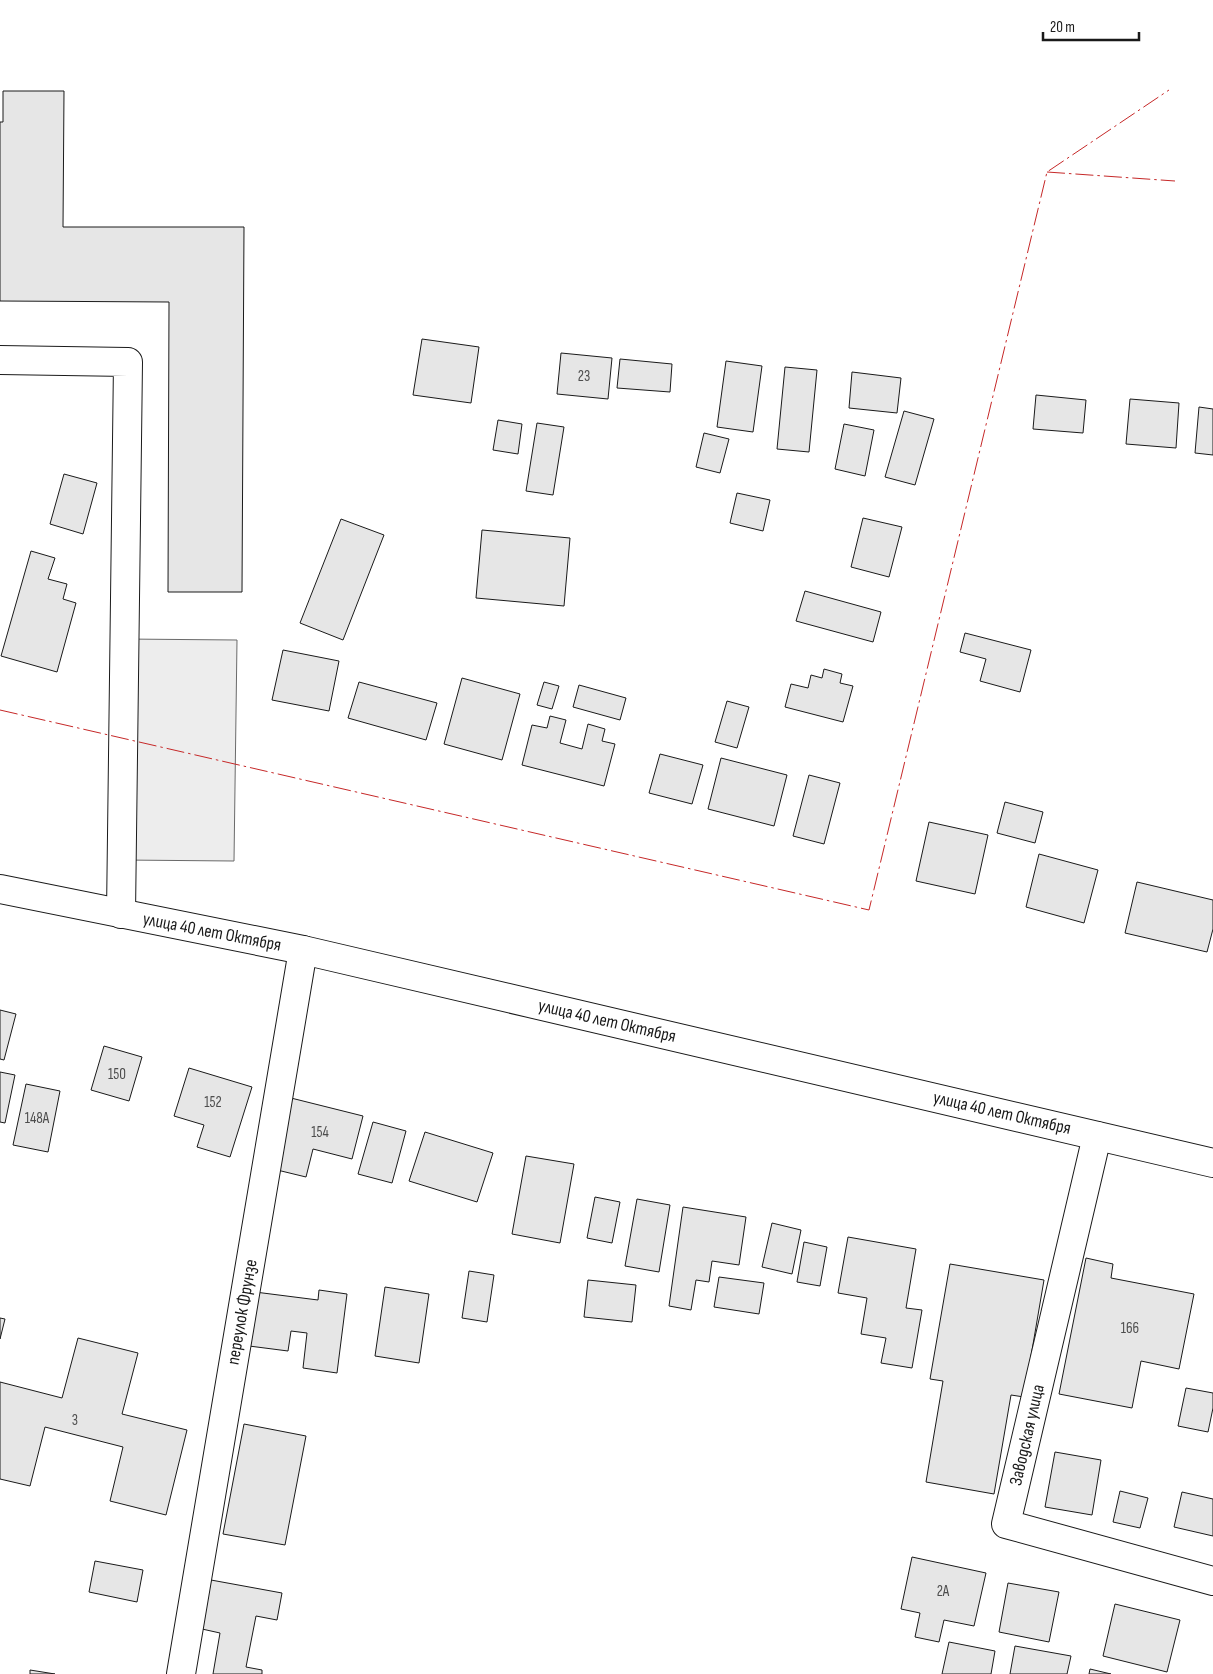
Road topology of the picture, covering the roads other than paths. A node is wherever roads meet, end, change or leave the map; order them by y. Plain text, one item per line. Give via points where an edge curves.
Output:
1 (0, 360) edge
2 (0, 889) edge
3 (121, 914) junction
4 (303, 950) junction
5 (1097, 1136) junction
6 (1213, 1163) edge
7 (1213, 1581) edge
8 (181, 1674) edge

1 - 3 street via 128,362
2 - 3 street, улица 40 лет Октября
3 - 4 street, улица 40 лет Октября
4 - 5 street, улица 40 лет Октября
4 - 8 street, переулок Фрунзе
5 - 6 street, улица 40 лет Октября
5 - 7 street, Заводская улица via 1006,1524

